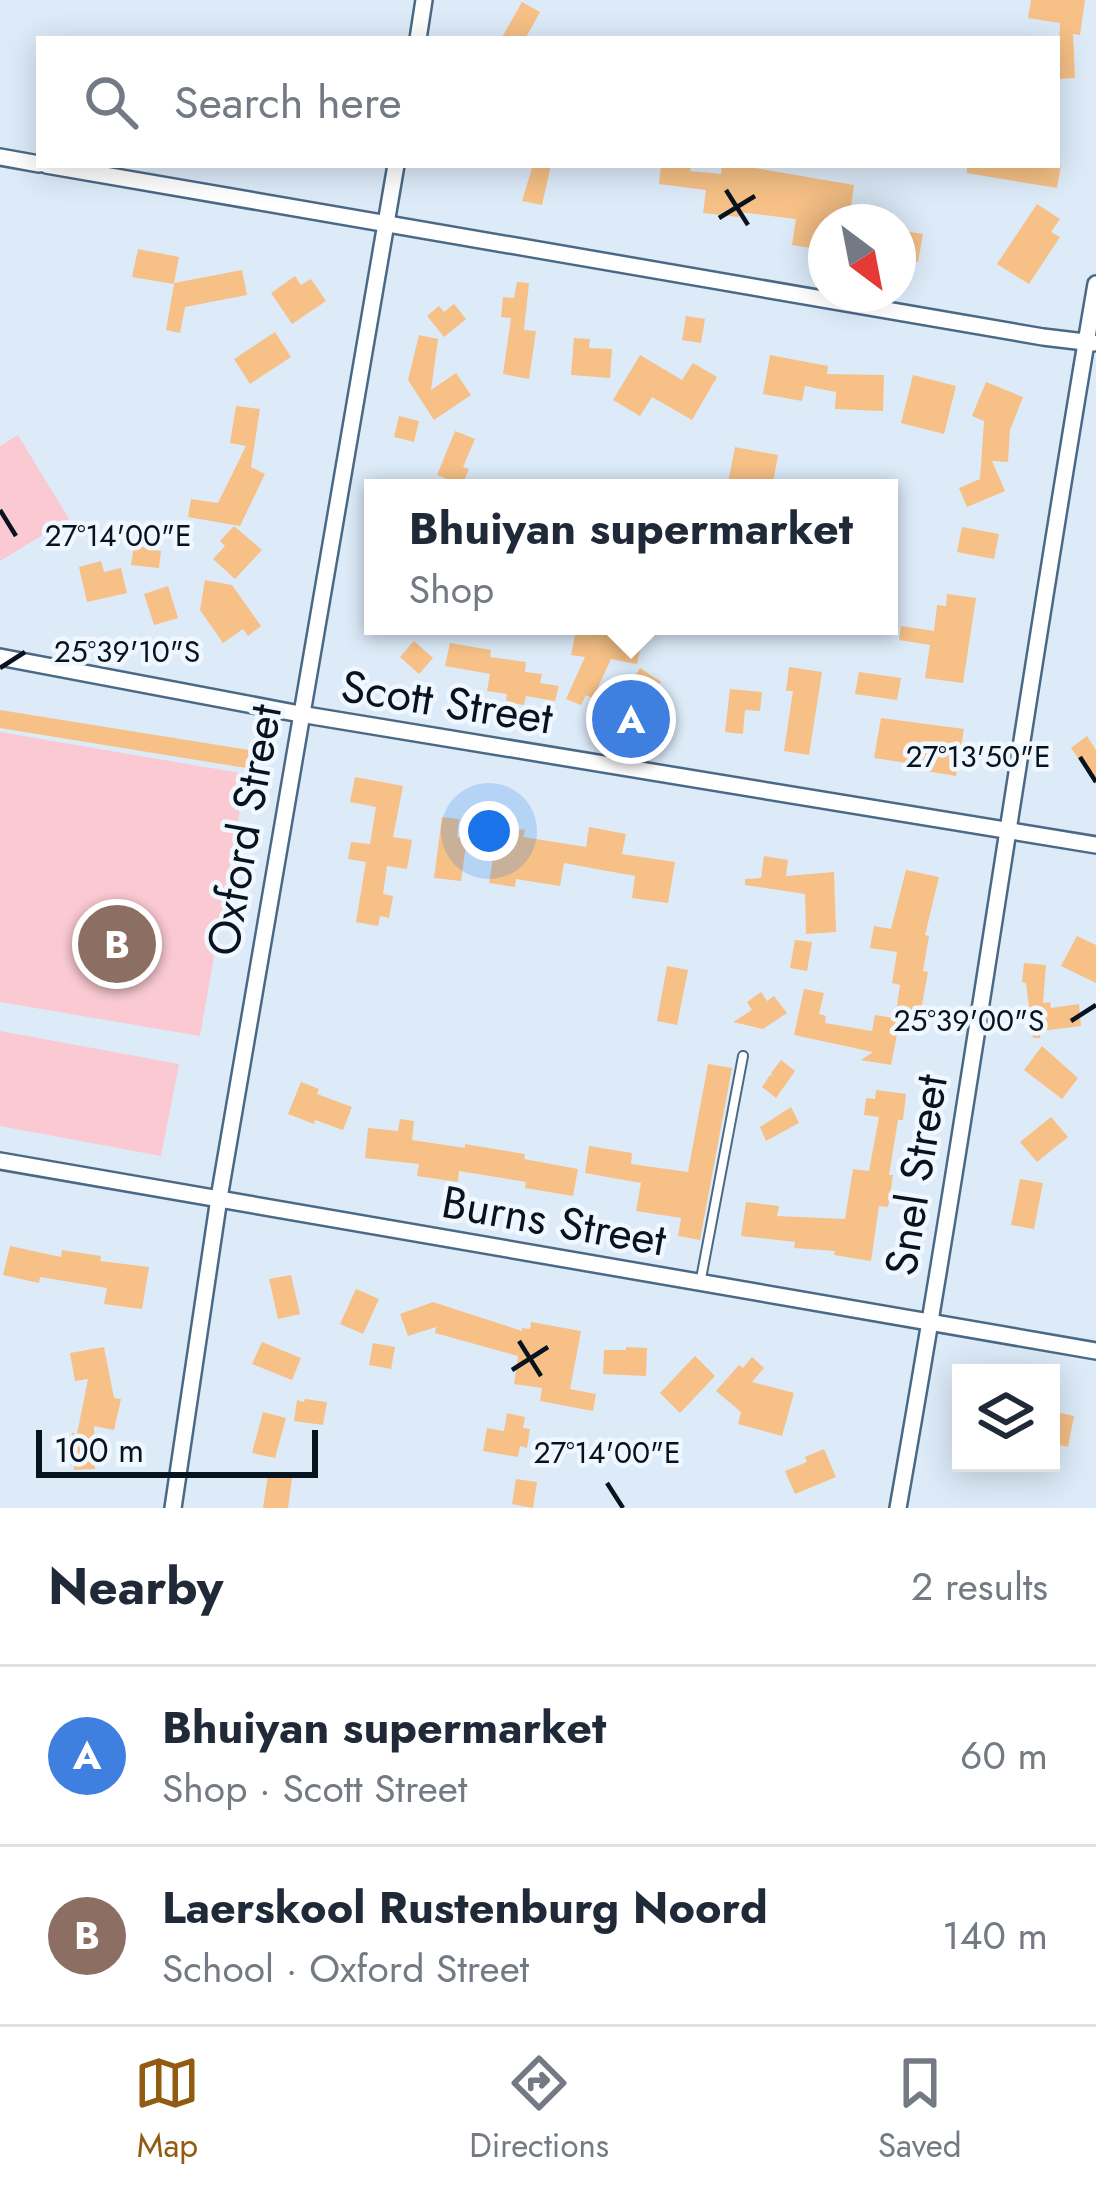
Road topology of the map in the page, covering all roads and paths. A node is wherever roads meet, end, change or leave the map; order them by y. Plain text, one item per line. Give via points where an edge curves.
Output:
1 (424, 0) edge
2 (418, 36) edge
3 (0, 157) edge
4 (36, 163) edge
5 (65, 168) edge
6 (395, 168) edge
7 (386, 224) junction
8 (1096, 284) edge
9 (1091, 343) edge
10 (0, 656) edge
11 (300, 714) junction
12 (1006, 829) junction
13 (1096, 845) edge
14 (742, 1056) dead end
15 (0, 1161) edge
16 (219, 1198) junction
17 (700, 1284) junction
18 (930, 1323) junction
19 (1096, 1352) edge
20 (173, 1508) edge
21 (898, 1508) edge

1 - 2 street
3 - 4 street
5 - 7 street
6 - 7 street, Oxford Street
7 - 9 street
7 - 11 street, Oxford Street
8 - 9 street, Snel Street
9 - 12 street, Snel Street
10 - 11 street, Scott Street
11 - 12 street, Scott Street
11 - 16 street, Oxford Street
12 - 13 street, Scott Street
12 - 18 street, Snel Street
14 - 17 lane
15 - 16 street, Burns Street
16 - 17 street, Burns Street
16 - 20 street, Oxford Street
17 - 18 street, Burns Street
18 - 19 street, Burns Street
18 - 21 street, Snel Street

